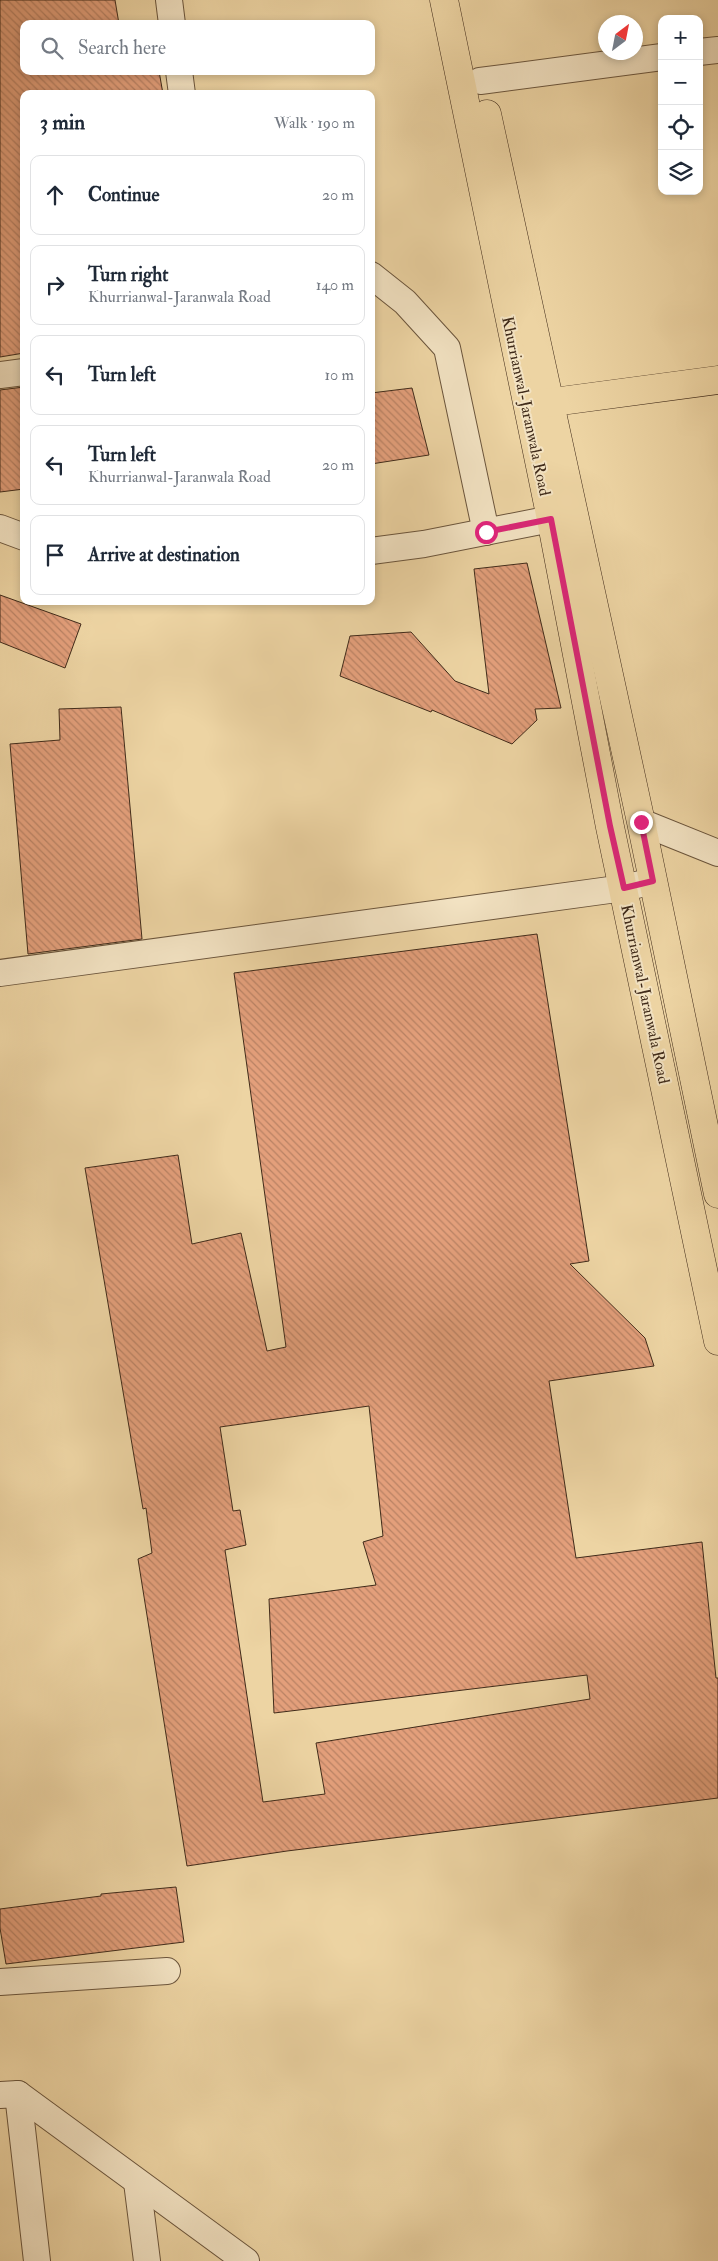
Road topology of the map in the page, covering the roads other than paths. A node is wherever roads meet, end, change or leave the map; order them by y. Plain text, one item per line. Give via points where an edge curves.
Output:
1 (168, 0) edge
2 (444, 0) edge
3 (462, 0) edge
4 (171, 20) edge
5 (718, 50) edge
6 (703, 52) edge
7 (658, 58) edge
8 (180, 75) edge
9 (480, 82) junction
10 (181, 90) edge
11 (375, 278) edge
12 (20, 372) edge
13 (0, 375) edge
14 (718, 380) edge
15 (538, 404) junction
16 (551, 519) junction
17 (0, 528) edge
18 (486, 532) junction
19 (20, 536) edge
20 (375, 550) edge
21 (641, 822) junction
22 (718, 852) edge
23 (653, 881) junction
24 (624, 888) junction
25 (0, 973) edge
26 (718, 1194) edge
27 (718, 1340) edge
28 (167, 1971) dead end
29 (0, 1982) edge
30 (9, 2094) edge
31 (137, 2182) junction
32 (37, 2261) edge
33 (147, 2261) edge
34 (246, 2261) edge

1 - 4 street
2 - 15 main road, Khurrianwal-Jaranwala Road
3 - 9 main road, Khurrianwal-Jaranwala Road
5 - 6 street
7 - 9 street
8 - 10 street
9 - 15 main road, Khurrianwal-Jaranwala Road
11 - 18 street via 404,302 447,348
12 - 13 street
14 - 15 main road
15 - 16 main road, Khurrianwal-Jaranwala Road
15 - 21 main road, Khurrianwal-Jaranwala Road
16 - 18 street
16 - 24 main road, Khurrianwal-Jaranwala Road
17 - 19 street
18 - 20 street
21 - 22 street
21 - 23 main road, Khurrianwal-Jaranwala Road
23 - 24 street
23 - 26 main road, Khurrianwal-Jaranwala Road
24 - 25 street
24 - 27 main road, Khurrianwal-Jaranwala Road
28 - 29 street
30 - 31 street
30 - 32 street
31 - 33 street
31 - 34 street

